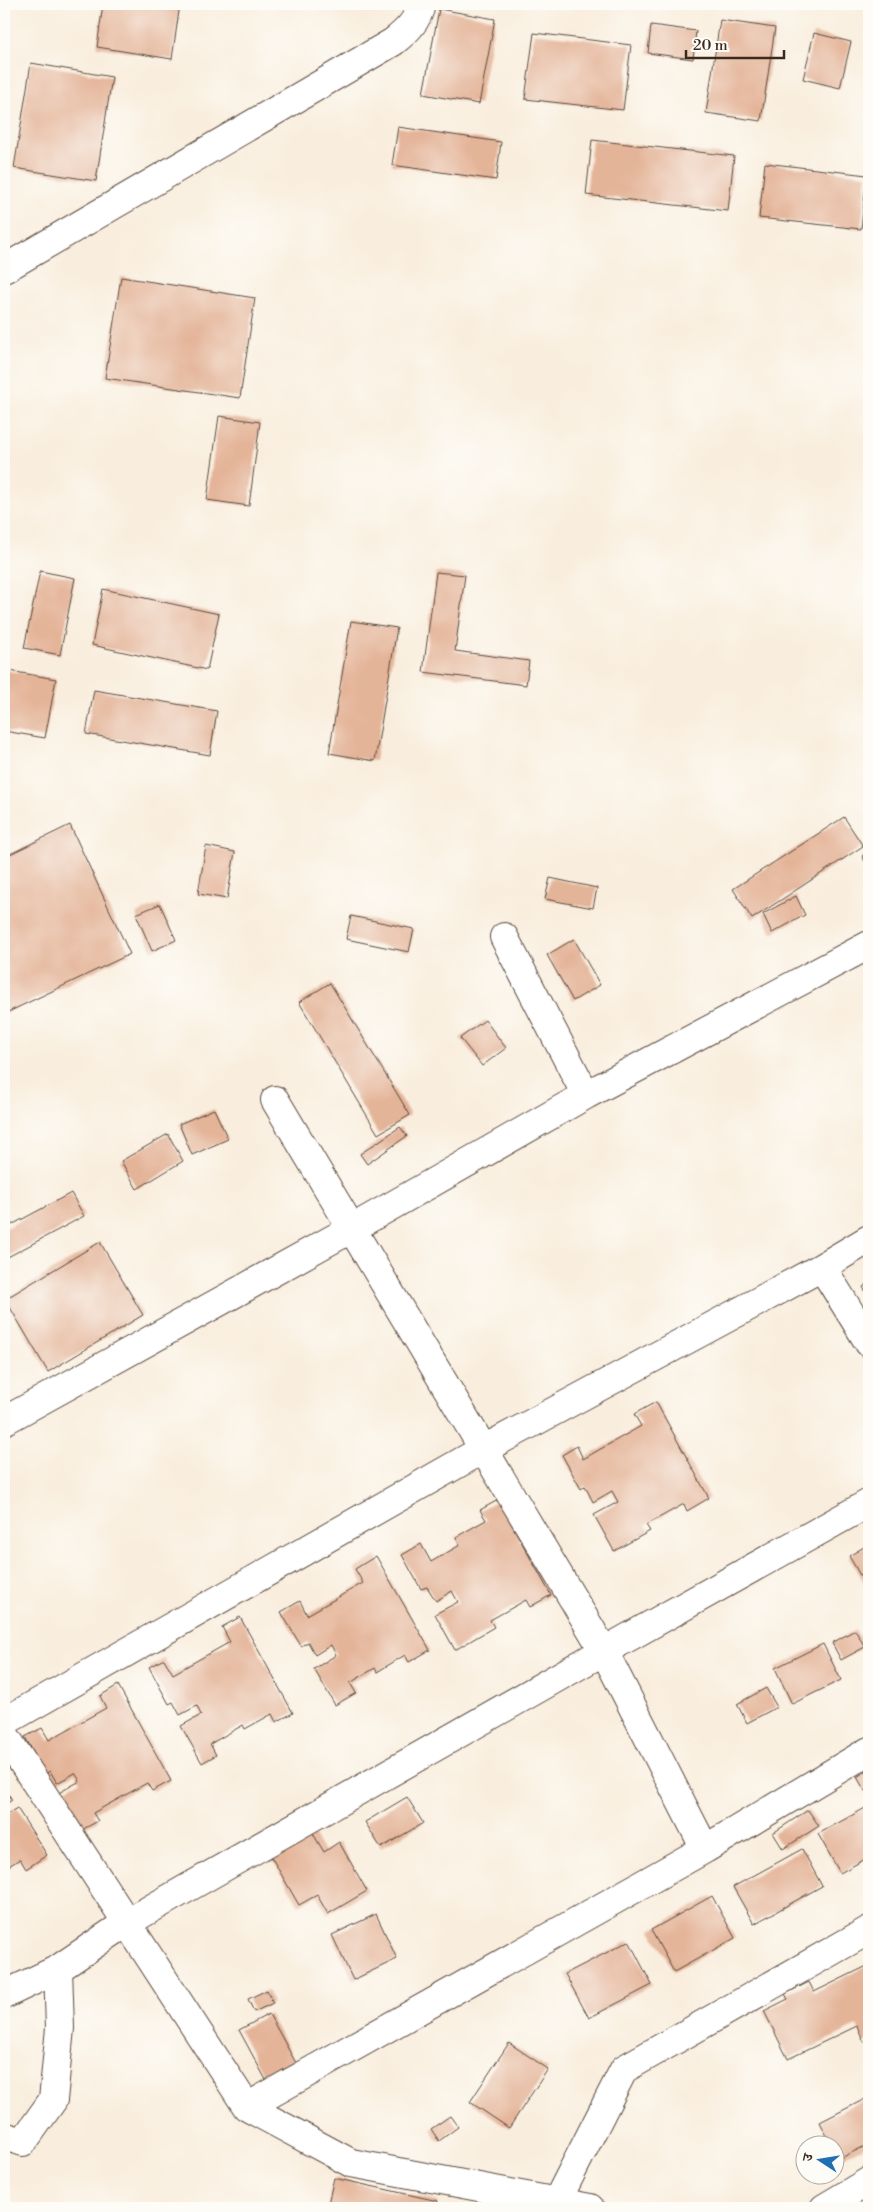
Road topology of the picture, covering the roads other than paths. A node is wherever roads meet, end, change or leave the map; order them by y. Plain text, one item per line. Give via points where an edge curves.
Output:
1 (421, 4) edge
2 (4, 269) edge
3 (504, 938) dead end
4 (869, 945) edge
5 (586, 1095) junction
6 (275, 1100) dead end
7 (351, 1228) junction
8 (869, 1240) edge
9 (822, 1267) junction
10 (869, 1343) edge
11 (4, 1421) edge
12 (482, 1450) junction
13 (869, 1503) edge
14 (604, 1651) junction
15 (4, 1722) edge
16 (4, 1734) edge
17 (869, 1750) edge
18 (705, 1849) junction
19 (126, 1923) junction
20 (869, 1930) edge
21 (58, 1969) junction
22 (4, 1995) edge
23 (247, 2107) junction
24 (4, 2136) edge
25 (869, 2181) edge
26 (556, 2203) junction
27 (590, 2208) edge
28 (824, 2208) edge

1 - 2 street via 410,29 393,42
3 - 5 street
4 - 5 street
5 - 7 street
6 - 7 street
7 - 11 street
7 - 12 street
8 - 9 street
9 - 10 street
9 - 12 street
12 - 14 street
12 - 15 street
13 - 14 street
14 - 18 street
14 - 19 street
16 - 19 street
17 - 18 street
18 - 23 street
19 - 21 street
19 - 23 street
20 - 26 street via 624,2069
21 - 22 street
21 - 24 street via 60,2028 53,2100 23,2142
23 - 26 street via 351,2163
25 - 28 street
26 - 27 street

